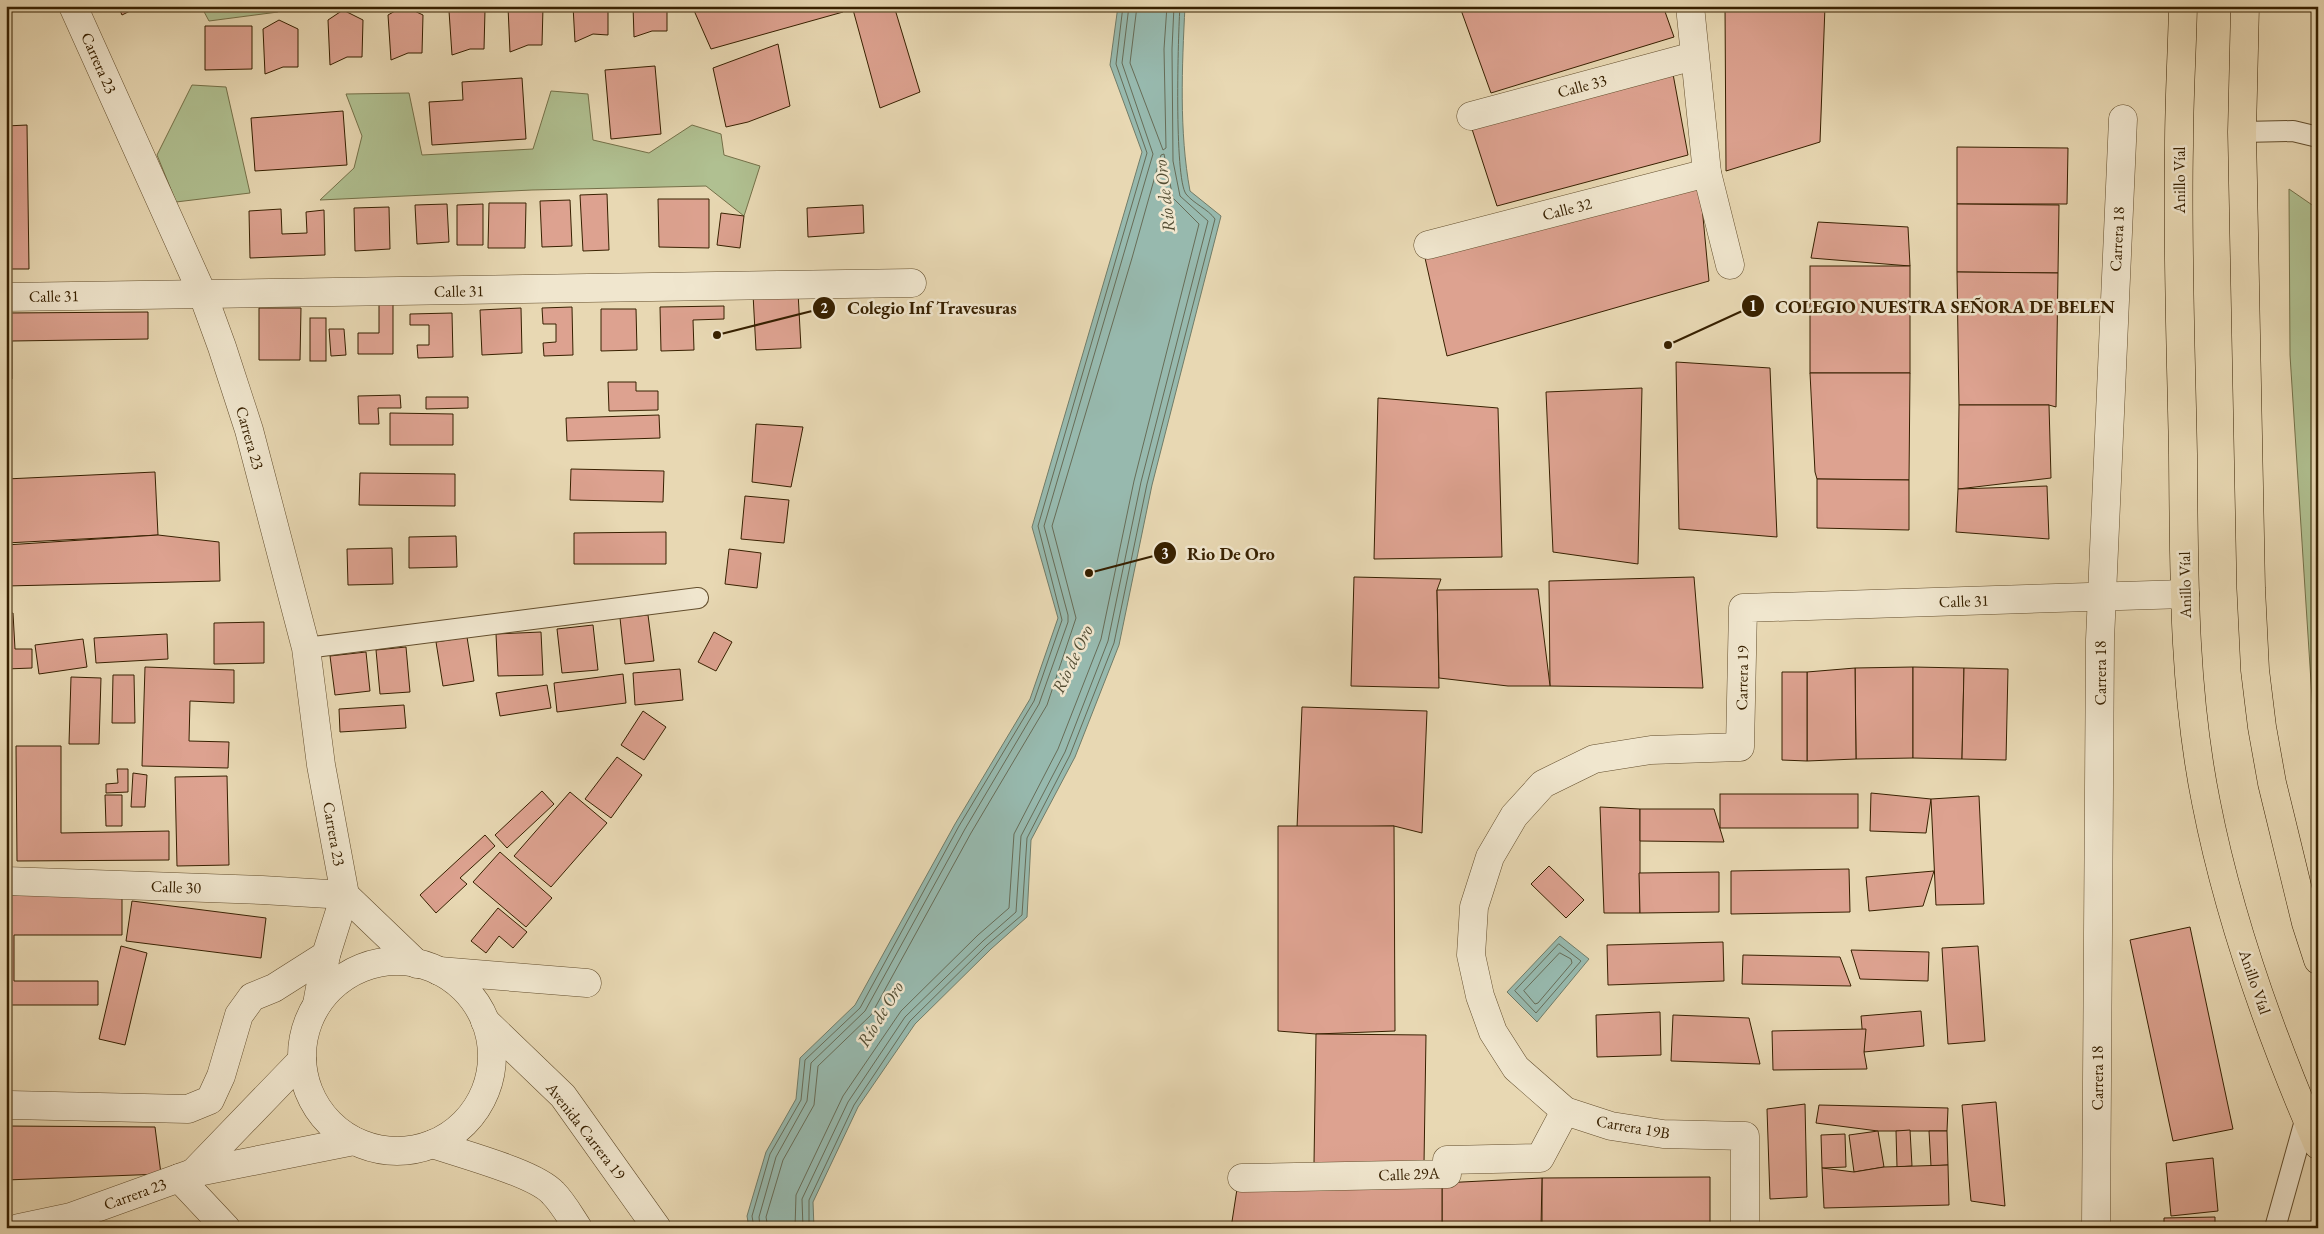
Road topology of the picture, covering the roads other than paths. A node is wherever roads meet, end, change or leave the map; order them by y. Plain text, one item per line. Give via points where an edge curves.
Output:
1 (73, 6) edge
2 (1690, 6) edge
3 (2183, 6) edge
4 (2245, 6) edge
5 (1694, 56) junction
6 (1471, 116) dead end
7 (2123, 119) dead end
8 (2242, 132) junction
9 (2318, 137) edge
10 (1708, 173) junction
11 (1428, 245) dead end
12 (1730, 265) dead end
13 (912, 283) dead end
14 (203, 295) junction
15 (6, 297) edge
16 (2185, 594) junction
17 (698, 598) dead end
18 (2101, 598) junction
19 (1743, 608) joint
20 (306, 648) junction
21 (1740, 748) joint
22 (6, 881) edge
23 (345, 896) junction
24 (326, 955) junction
25 (2318, 960) edge
26 (428, 968) junction
27 (587, 983) dead end
28 (317, 1004) junction
29 (485, 1021) junction
30 (302, 1060) junction
31 (10, 1105) dead end
32 (1565, 1111) junction
33 (2306, 1118) junction
34 (354, 1141) junction
35 (433, 1144) junction
36 (2318, 1145) edge
37 (186, 1175) junction
38 (1242, 1178) dead end
39 (575, 1223) edge
40 (19, 1228) edge
41 (226, 1228) edge
42 (657, 1228) edge
43 (1745, 1228) edge
44 (2096, 1228) edge
45 (2275, 1228) edge

1 - 14 street, Carrera 23
2 - 5 street
3 - 16 highway, Anillo Víal via 2178,157
4 - 8 highway
5 - 6 street, Calle 33
5 - 10 street
7 - 18 street, Carrera 18
8 - 9 lane via 2293,130
8 - 25 highway via 2255,670 2272,783
10 - 11 street, Calle 32
10 - 12 street
13 - 14 street, Calle 31
14 - 15 street, Calle 31
14 - 20 street, Carrera 23 via 249,430
16 - 18 street, Calle 31
16 - 33 highway, Anillo Víal via 2188,678 2195,740 2220,871 2250,971
17 - 20 lane
18 - 19 street, Calle 31
18 - 44 street, Carrera 18
19 - 21 street, Carrera 19
20 - 23 street, Carrera 23
21 - 32 street, Carrera 19B via 1651,750 1594,759 1543,784 1514,816 1490,857 1474,907 1471,955 1480,996 1493,1032 1516,1068
22 - 23 street, Calle 30
23 - 24 street, Carrera 23
23 - 26 street
24 - 28 street, Carrera 23
24 - 31 street via 274,988 252,997 239,1015 222,1076 210,1100 188,1110
26 - 27 street
26 - 28 street via 395,962 364,968 332,987
26 - 29 street via 458,984 474,1001
28 - 30 street via 308,1022
29 - 35 street via 491,1041 492,1062 480,1103 452,1134
29 - 42 street, Avenida Carrera 19 via 563,1096
30 - 34 street via 312,1099 337,1131
30 - 37 street, Carrera 23
32 - 38 street, Calle 29A via 1540,1158 1447,1160 1447,1174
32 - 43 street, Carrera 19B via 1611,1126 1663,1134 1745,1136
33 - 36 highway, Anillo Víal
33 - 45 lane
34 - 35 street via 374,1149 394,1151 414,1150
34 - 37 street, Carrera 23
35 - 39 street via 539,1182 553,1192
37 - 40 street, Carrera 23 via 70,1217
37 - 41 street

